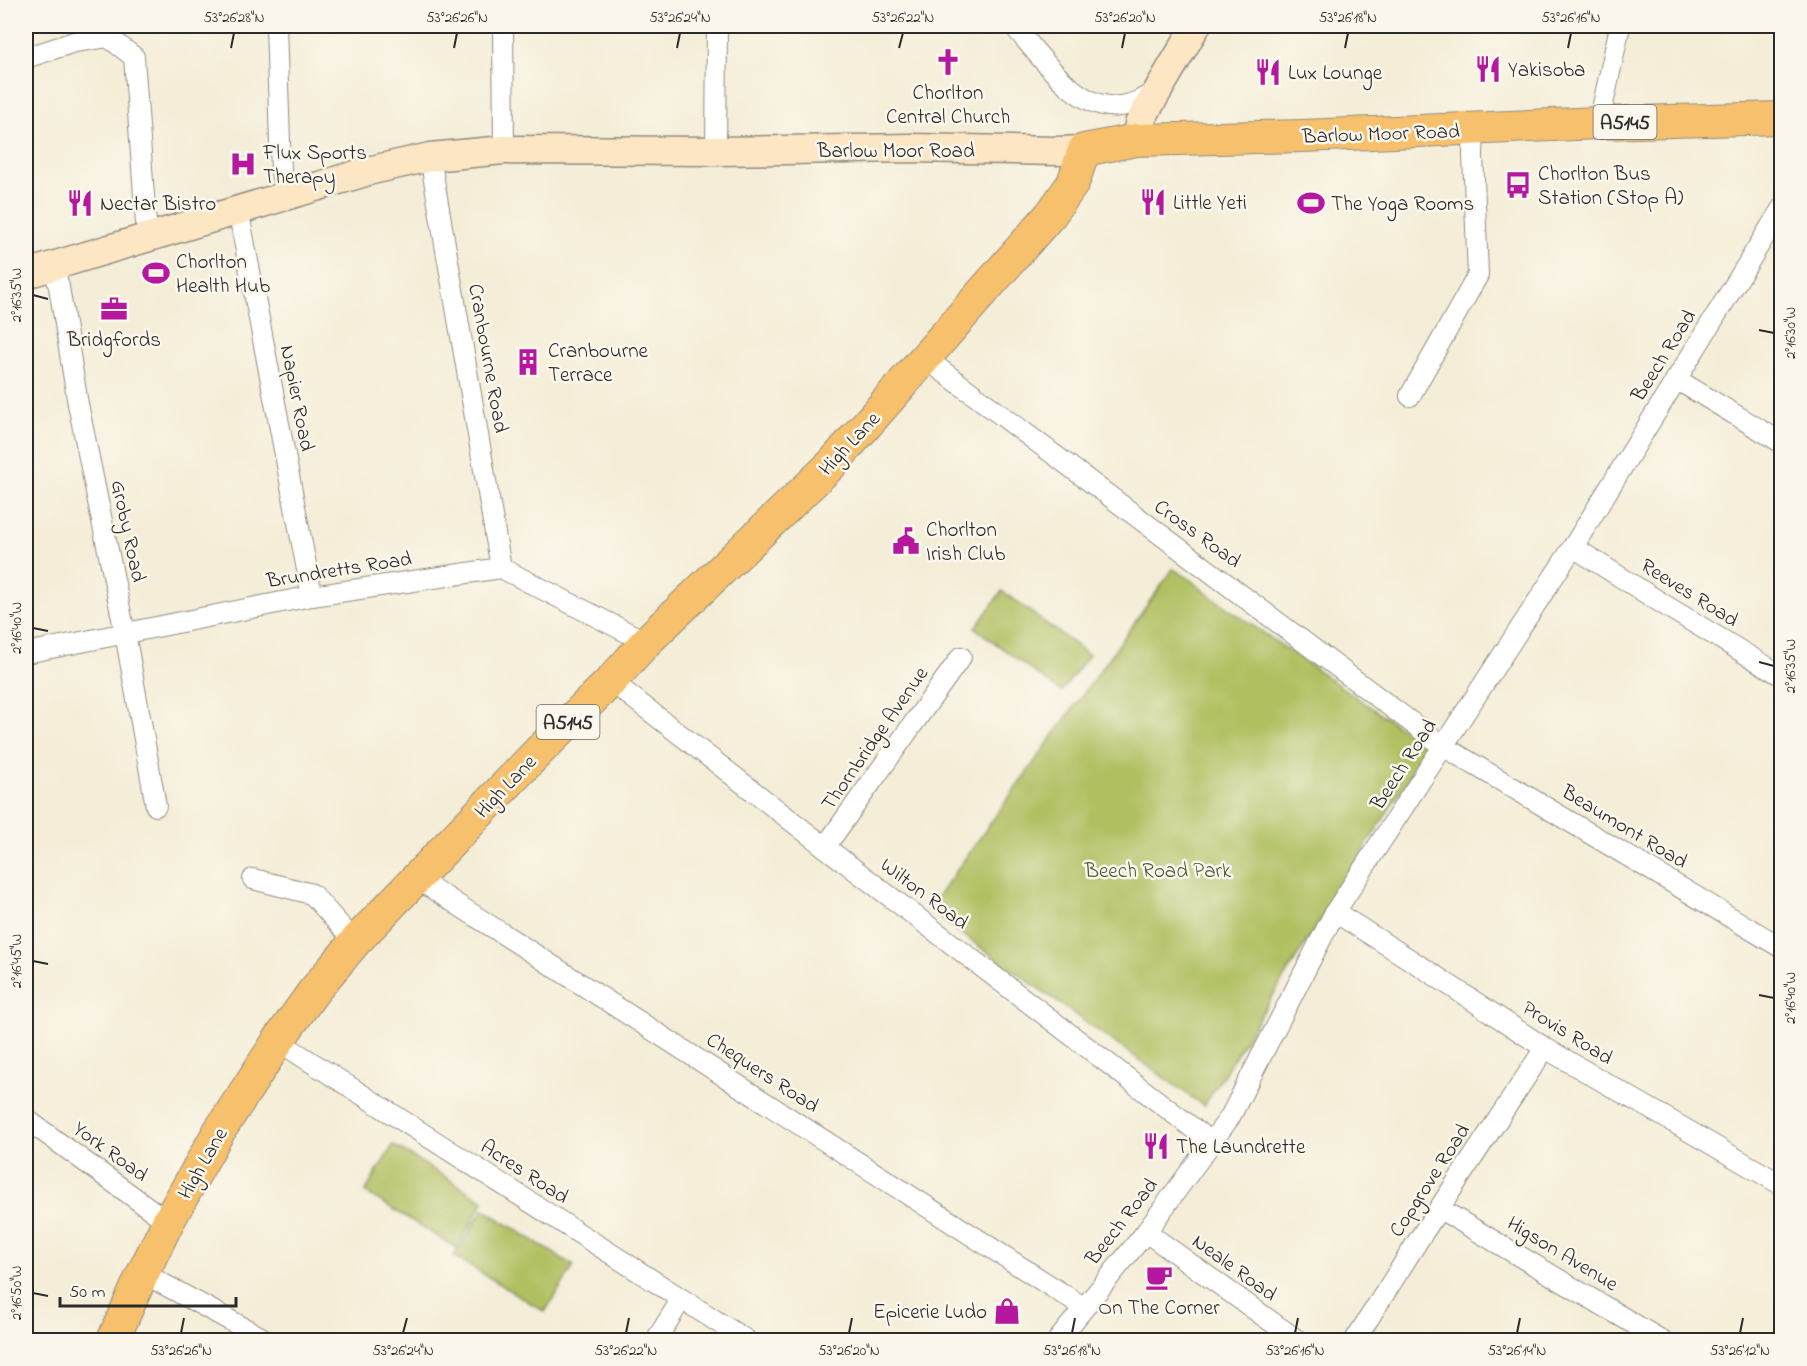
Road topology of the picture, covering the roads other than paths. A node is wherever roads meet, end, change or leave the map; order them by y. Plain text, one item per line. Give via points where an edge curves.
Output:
1 (276, 26) edge
2 (503, 26) edge
3 (717, 26) edge
4 (1014, 26) edge
5 (1196, 26) edge
6 (1620, 26) edge
7 (74, 34) edge
8 (26, 58) edge
9 (1158, 89) junction
10 (1782, 118) edge
11 (1599, 123) junction
12 (1474, 129) junction
13 (1136, 140) junction
14 (504, 150) junction
15 (1084, 150) junction
16 (716, 152) junction
17 (430, 157) junction
18 (287, 195) junction
19 (1782, 208) edge
20 (238, 209) junction
21 (147, 237) junction
22 (53, 265) junction
23 (26, 274) edge
24 (925, 358) junction
25 (1676, 379) junction
26 (1410, 396) dead end
27 (1782, 443) edge
28 (1574, 547) junction
29 (501, 568) junction
30 (312, 596) junction
31 (125, 633) junction
32 (646, 642) junction
33 (26, 652) edge
34 (961, 657) dead end
35 (1782, 676) edge
36 (611, 681) junction
37 (1443, 746) junction
38 (156, 806) dead end
39 (825, 847) junction
40 (416, 878) junction
41 (253, 879) dead end
42 (1335, 912) junction
43 (355, 942) junction
44 (1782, 948) edge
45 (278, 1041) junction
46 (1545, 1048) junction
47 (26, 1119) edge
48 (1211, 1142) junction
49 (1782, 1185) edge
50 (1440, 1209) junction
51 (168, 1222) junction
52 (1146, 1232) junction
53 (143, 1273) junction
54 (681, 1300) junction
55 (1083, 1307) junction
56 (113, 1341) edge
57 (266, 1341) edge
58 (656, 1341) edge
59 (746, 1341) edge
60 (1058, 1341) edge
61 (1297, 1341) edge
62 (1355, 1341) edge
63 (1661, 1341) edge

1 - 18 street via 281,172
2 - 14 street
3 - 16 street
4 - 9 street via 1066,86 1096,103 1119,107
5 - 9 main road
6 - 11 street
7 - 8 street
7 - 21 street via 108,37 134,57
9 - 13 main road via 1139,124
10 - 11 main road, Barlow Moor Road / A5145
11 - 12 main road, Barlow Moor Road / A5145
12 - 13 main road, Barlow Moor Road / A5145
12 - 26 street via 1478,275
13 - 15 main road, Barlow Moor Road / A5145
14 - 16 main road, Barlow Moor Road
14 - 17 main road, Barlow Moor Road
15 - 16 main road, Barlow Moor Road
15 - 24 main road, High Lane / A5145 via 1073,183 1051,214
17 - 18 main road, Barlow Moor Road
17 - 29 street, Cranbourne Road
18 - 20 main road, Barlow Moor Road
19 - 25 street, Beech Road
20 - 21 main road, Barlow Moor Road
20 - 30 street, Napier Road
21 - 22 main road, Barlow Moor Road
22 - 23 main road, Barlow Moor Road
22 - 31 street, Groby Road
24 - 32 main road, High Lane / A5145 via 832,464
24 - 37 street, Cross Road
25 - 27 street
25 - 28 street, Beech Road
28 - 35 street, Reeves Road
28 - 37 street, Beech Road
29 - 30 street, Brundretts Road
29 - 32 street
30 - 31 street, Brundretts Road
31 - 33 street, Brundretts Road
31 - 38 street, Groby Road
32 - 36 main road, High Lane / A5145
34 - 39 street, Thornbridge Avenue
36 - 39 street, Wilton Road
36 - 40 main road, High Lane / A5145
37 - 42 street, Beech Road
37 - 44 street, Beaumont Road
39 - 48 street, Wilton Road
40 - 43 main road, High Lane / A5145
40 - 55 street, Chequers Road
41 - 43 street via 312,894
42 - 46 street, Provis Road
42 - 48 street, Beech Road via 1230,1117
43 - 45 main road, High Lane / A5145
45 - 51 main road, High Lane / A5145 via 218,1133
45 - 54 street, Acres Road
46 - 49 street, Provis Road
46 - 50 street, Copgrove Road
47 - 51 street, York Road
48 - 52 street, Beech Road
50 - 62 street, Copgrove Road
50 - 63 street, Higson Avenue
51 - 53 main road, High Lane / A5145
52 - 55 street, Beech Road
52 - 61 street, Neale Road
53 - 56 main road, High Lane / A5145
53 - 57 street
54 - 58 street
54 - 59 street, Acres Road
55 - 60 street, Beech Road

